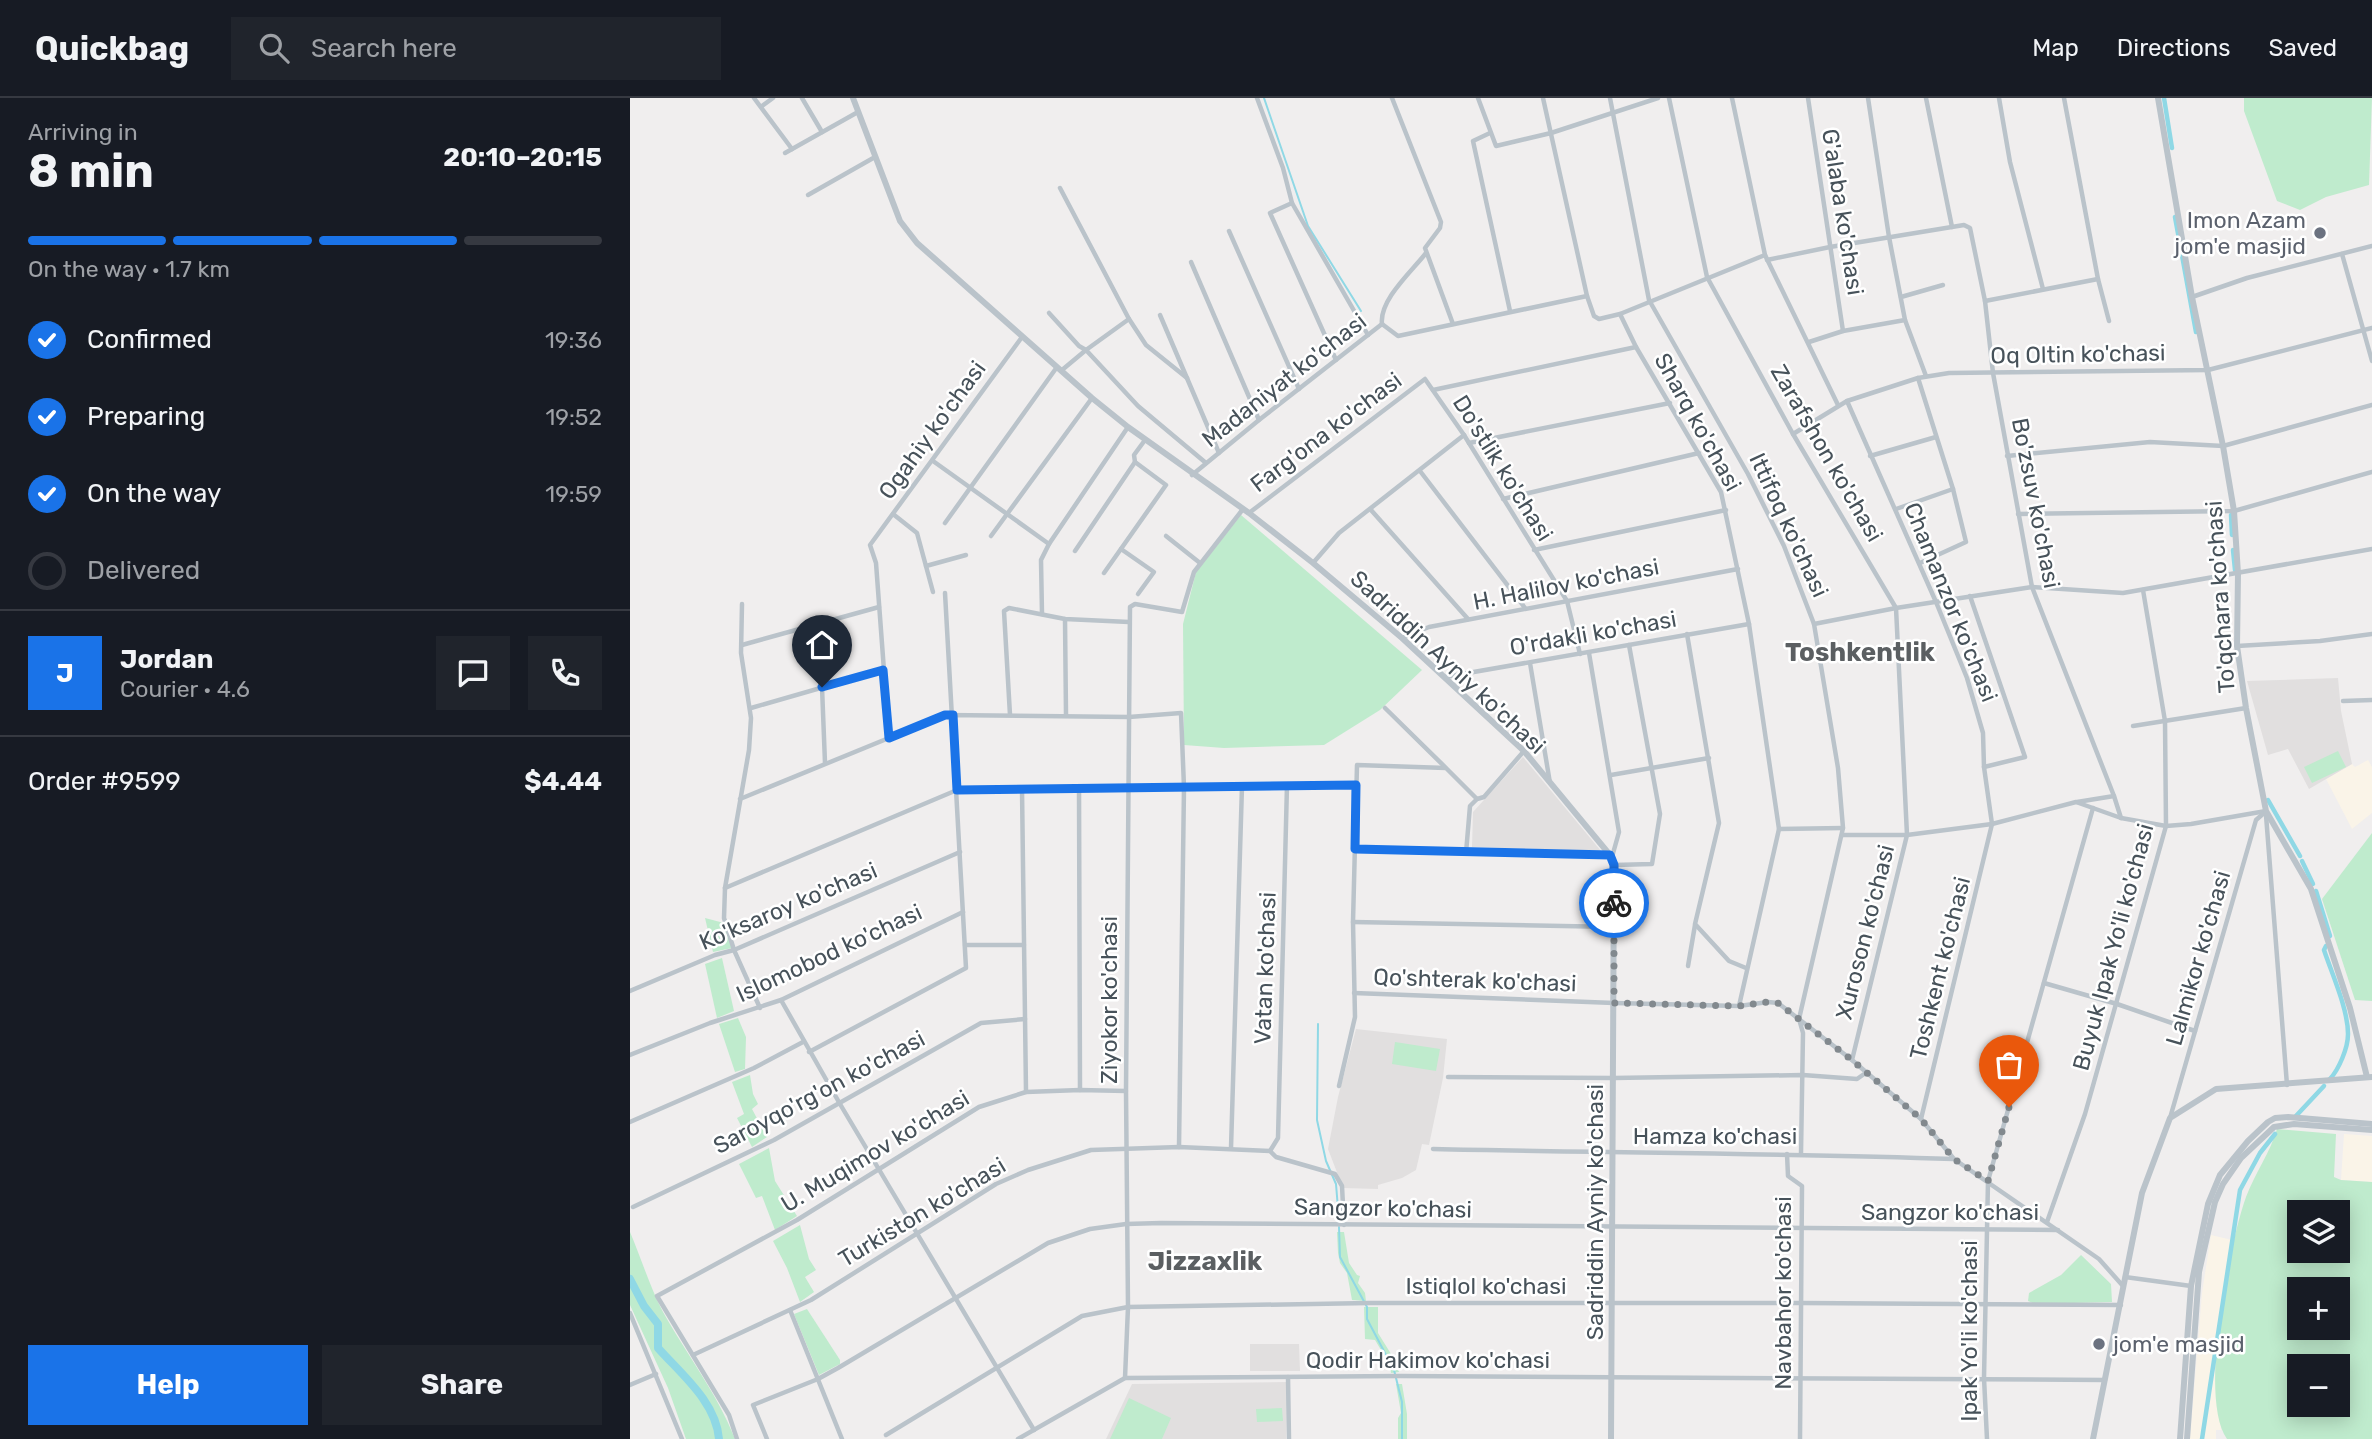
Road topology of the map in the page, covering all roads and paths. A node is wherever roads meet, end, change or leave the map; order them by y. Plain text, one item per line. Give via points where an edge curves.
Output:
1 (754, 98) edge
2 (773, 98) edge
3 (802, 98) edge
4 (853, 98) edge
5 (1257, 98) edge
6 (1392, 98) edge
7 (1478, 98) edge
8 (1543, 98) edge
9 (1610, 98) edge
10 (1658, 98) edge
11 (1669, 98) edge
12 (1732, 98) edge
13 (1808, 98) edge
14 (1868, 98) edge
15 (1926, 98) edge
16 (1999, 98) edge
17 (2064, 98) edge
18 (2158, 98) edge
19 (762, 106) junction
20 (859, 111) junction
21 (1612, 111) junction
22 (822, 132) junction
23 (1490, 133) junction
24 (1550, 133) junction
25 (792, 149) junction
26 (785, 153) dead end
27 (876, 157) junction
28 (1060, 188) dead end
29 (808, 195) dead end
30 (1292, 203) junction
31 (1952, 227) junction
32 (1229, 231) dead end
33 (1889, 237) junction
34 (2372, 246) edge
35 (1830, 247) junction
36 (1426, 253) junction
37 (2342, 254) junction
38 (1766, 258) junction
39 (1191, 262) dead end
40 (1707, 277) junction
41 (2098, 279) junction
42 (1943, 285) dead end
43 (2043, 289) junction
44 (1587, 296) junction
45 (1901, 297) junction
46 (2192, 297) junction
47 (1649, 300) junction
48 (1984, 301) junction
49 (1510, 311) junction
50 (1049, 313) dead end
51 (1620, 314) junction
52 (1160, 315) dead end
53 (1129, 319) junction
54 (1905, 320) junction
55 (2109, 321) dead end
56 (1382, 324) junction
57 (1453, 324) junction
58 (2372, 328) edge
59 (2365, 330) junction
60 (1843, 331) junction
61 (1368, 335) junction
62 (1022, 337) junction
63 (1809, 342) junction
64 (1636, 347) junction
65 (1086, 351) junction
66 (1336, 360) junction
67 (2372, 361) edge
68 (1059, 368) junction
69 (2208, 370) junction
70 (1993, 373) junction
71 (1926, 376) junction
72 (1187, 378) junction
73 (1918, 378) junction
74 (1425, 379) joint
75 (1299, 389) junction
76 (1433, 390) junction
77 (1092, 398) junction
78 (1847, 401) junction
79 (1670, 403) junction
80 (1838, 405) junction
81 (2372, 405) edge
82 (1259, 419) junction
83 (1128, 428) junction
84 (1793, 434) junction
85 (1464, 435) junction
86 (1936, 437) junction
87 (1145, 439) junction
88 (1469, 443) junction
89 (2223, 446) junction
90 (1219, 453) junction
91 (1699, 453) junction
92 (1870, 456) junction
93 (2007, 456) junction
94 (933, 460) junction
95 (1135, 462) junction
96 (1206, 463) junction
97 (1420, 471) junction
98 (2372, 472) edge
99 (1192, 475) junction
100 (970, 488) junction
101 (1953, 489) junction
102 (1503, 499) junction
103 (1896, 509) junction
104 (1371, 510) junction
105 (1726, 510) junction
106 (1246, 511) junction
107 (2234, 511) junction
108 (893, 514) junction
109 (2018, 514) junction
110 (1006, 515) junction
111 (945, 523) dead end
112 (1166, 536) dead end
113 (990, 537) dead end
114 (1049, 544) junction
115 (1121, 549) junction
116 (2372, 549) edge
117 (1534, 550) junction
118 (1075, 551) dead end
119 (966, 555) dead end
120 (1200, 563) junction
121 (1313, 563) junction
122 (1920, 563) junction
123 (926, 566) junction
124 (1738, 569) junction
125 (1104, 573) dead end
126 (2238, 574) junction
127 (2032, 587) junction
128 (2143, 590) junction
129 (933, 592) dead end
130 (945, 593) dead end
131 (1138, 594) dead end
132 (1970, 596) junction
133 (1567, 601) junction
134 (1936, 602) junction
135 (742, 604) dead end
136 (879, 607) junction
137 (1525, 608) junction
138 (1896, 608) junction
139 (1042, 614) junction
140 (1065, 619) junction
141 (1468, 619) junction
142 (1129, 622) junction
143 (1749, 624) junction
144 (1814, 624) junction
145 (1687, 634) junction
146 (2372, 634) edge
147 (1402, 638) junction
148 (1629, 645) junction
149 (741, 646) junction
150 (2237, 646) junction
151 (1589, 653) junction
152 (1580, 654) junction
153 (1530, 663) junction
154 (883, 670) junction
155 (1444, 677) junction
156 (822, 687) junction
157 (2372, 700) edge
158 (2343, 701) dead end
159 (751, 708) junction
160 (1385, 708) dead end
161 (2246, 708) junction
162 (953, 715) junction
163 (1010, 715) junction
164 (1066, 715) junction
165 (1129, 717) junction
166 (2165, 720) junction
167 (2133, 726) dead end
168 (889, 738) junction
169 (1524, 751) junction
170 (1709, 758) junction
171 (825, 764) junction
172 (1652, 766) junction
173 (1984, 767) junction
174 (1446, 768) junction
175 (1611, 775) junction
176 (1287, 785) junction
177 (1356, 785) junction
178 (1551, 785) junction
179 (1242, 786) junction
180 (1128, 787) junction
181 (1184, 787) junction
182 (1079, 788) junction
183 (1022, 789) junction
184 (957, 790) junction
185 (2114, 796) junction
186 (740, 799) junction
187 (1477, 799) junction
188 (2076, 802) junction
189 (2093, 808) junction
190 (2266, 811) junction
191 (2121, 818) junction
192 (1992, 824) junction
193 (2166, 826) junction
194 (1843, 828) junction
195 (1779, 829) junction
196 (1842, 835) junction
197 (1907, 835) junction
198 (1355, 849) junction
199 (960, 852) junction
200 (1466, 853) junction
201 (1612, 860) junction
202 (725, 888) junction
203 (964, 912) junction
204 (1353, 922) junction
205 (1695, 924) junction
206 (1614, 928) junction
207 (965, 945) junction
208 (1024, 945) junction
209 (734, 950) junction
210 (1688, 966) dead end
211 (1746, 968) junction
212 (2044, 983) junction
213 (630, 991) edge
214 (1354, 993) junction
215 (781, 1000) junction
216 (1614, 1003) junction
217 (2117, 1004) junction
218 (1739, 1006) junction
219 (760, 1008) junction
220 (1799, 1018) junction
221 (1026, 1019) junction
222 (2194, 1031) junction
223 (803, 1041) junction
224 (809, 1052) junction
225 (630, 1055) edge
226 (1852, 1060) junction
227 (1867, 1072) junction
228 (1803, 1074) junction
229 (1448, 1077) dead end
230 (2370, 1077) edge
231 (1614, 1078) junction
232 (2287, 1085) junction
233 (1339, 1086) dead end
234 (1080, 1090) junction
235 (1126, 1091) junction
236 (1027, 1092) junction
237 (840, 1104) junction
238 (2170, 1118) junction
239 (1921, 1119) junction
240 (630, 1122) edge
241 (2339, 1124) junction
242 (2372, 1124) edge
243 (2372, 1130) edge
244 (1127, 1147) junction
245 (1179, 1147) junction
246 (1231, 1148) junction
247 (1433, 1149) dead end
248 (1270, 1151) junction
249 (1613, 1153) junction
250 (1801, 1153) junction
251 (1787, 1154) junction
252 (1954, 1159) junction
253 (879, 1168) junction
254 (1988, 1181) junction
255 (633, 1207) dead end
256 (2047, 1222) junction
257 (1126, 1224) junction
258 (1344, 1225) junction
259 (1613, 1228) junction
260 (1801, 1228) junction
261 (1987, 1229) junction
262 (2058, 1230) junction
263 (918, 1233) junction
264 (2125, 1278) junction
265 (2124, 1286) junction
266 (2194, 1287) junction
267 (957, 1297) junction
268 (1802, 1303) junction
269 (1612, 1304) junction
270 (1986, 1305) junction
271 (2121, 1305) junction
272 (1128, 1307) junction
273 (790, 1310) junction
274 (630, 1313) edge
275 (693, 1355) junction
276 (997, 1367) junction
277 (656, 1374) junction
278 (1288, 1377) junction
279 (1125, 1378) junction
280 (1984, 1378) junction
281 (818, 1379) junction
282 (1612, 1379) junction
283 (1800, 1380) junction
284 (2106, 1380) junction
285 (630, 1385) edge
286 (1034, 1430) junction
287 (886, 1435) dead end
288 (681, 1439) edge
289 (737, 1439) edge
290 (767, 1439) edge
291 (842, 1439) edge
292 (1018, 1439) edge
293 (1289, 1439) edge
294 (1611, 1439) edge
295 (1800, 1439) edge
296 (1987, 1439) edge
297 (2093, 1439) edge
298 (2180, 1439) edge
299 (2187, 1439) edge

1 - 19 street
2 - 19 street
3 - 22 street
4 - 20 street, Sadriddin Ayniy ko'chasi
5 - 30 street
6 - 36 street via 1441,225 1425,247
7 - 23 street
8 - 24 street
9 - 21 street, Ittifoq ko'chasi
10 - 21 street
11 - 40 street, Zarafshon ko'chasi
12 - 38 street
13 - 35 street, G'alaba ko'chasi
14 - 33 street
15 - 31 street
16 - 43 street via 2010,162
17 - 41 street
18 - 46 street, To'qchara ko'chasi
19 - 25 street
20 - 22 street
20 - 27 street, Sadriddin Ayniy ko'chasi
21 - 24 street
21 - 47 street, Ittifoq ko'chasi
22 - 25 street
23 - 24 street via 1496,146
23 - 49 street via 1473,141
24 - 44 street
25 - 26 street
27 - 29 street
27 - 62 street, Sadriddin Ayniy ko'chasi via 900,221 917,243
28 - 53 street
30 - 61 street
30 - 66 street via 1270,213
31 - 33 street
31 - 48 street, Bo'zsuv ko'chasi via 1970,228
32 - 75 street
33 - 35 street
33 - 45 street
34 - 37 street
35 - 38 street
35 - 60 street, G'alaba ko'chasi
36 - 56 street via 1386,303
36 - 57 street
37 - 46 street
37 - 59 street
38 - 40 street
38 - 63 street
39 - 82 street
40 - 47 street
40 - 84 street, Zarafshon ko'chasi
41 - 43 street
41 - 55 street
42 - 45 street
43 - 48 street
44 - 49 street
44 - 51 street via 1596,318
45 - 54 street
46 - 69 street, To'qchara ko'chasi
47 - 51 street
47 - 144 street, Ittifoq ko'chasi via 1748,474 1784,546
48 - 70 street, Bo'zsuv ko'chasi
49 - 57 street
50 - 65 street
51 - 64 street, Sharq ko'chasi
52 - 72 street
53 - 65 street
53 - 72 street via 1146,345
54 - 60 street
54 - 71 street
56 - 57 street, Madaniyat ko'chasi via 1398,336
56 - 61 street, Madaniyat ko'chasi
58 - 59 street, Oq Oltin ko'chasi
59 - 67 street
59 - 69 street, Oq Oltin ko'chasi
60 - 63 street
61 - 66 street, Madaniyat ko'chasi
62 - 68 street, Sadriddin Ayniy ko'chasi
62 - 94 street, Ogahiy ko'chasi
63 - 80 street
64 - 76 street
64 - 79 street, Sharq ko'chasi
65 - 68 street
65 - 96 street via 1138,406
66 - 75 street, Madaniyat ko'chasi
68 - 77 street, Sadriddin Ayniy ko'chasi
68 - 100 street
69 - 70 street, Oq Oltin ko'chasi
69 - 89 street, To'qchara ko'chasi
70 - 71 street, Oq Oltin ko'chasi
70 - 93 street, Bo'zsuv ko'chasi
71 - 73 street, Oq Oltin ko'chasi
72 - 90 street
73 - 78 street, Oq Oltin ko'chasi
73 - 86 street
74 - 76 street, Do'stlik ko'chasi
74 - 106 street, Farg'ona ko'chasi
75 - 82 street, Madaniyat ko'chasi
76 - 85 street, Do'stlik ko'chasi
77 - 83 street, Sadriddin Ayniy ko'chasi
77 - 110 street
78 - 80 street, Oq Oltin ko'chasi
78 - 92 street, Chamanzor ko'chasi
79 - 88 street
79 - 91 street, Sharq ko'chasi
80 - 84 street, Oq Oltin ko'chasi
81 - 89 street
82 - 90 street, Madaniyat ko'chasi
83 - 87 street, Sadriddin Ayniy ko'chasi
83 - 114 street
84 - 138 street, Zarafshon ko'chasi
85 - 88 street, Do'stlik ko'chasi
85 - 97 street
86 - 92 street
86 - 101 street
87 - 95 street via 1134,455
87 - 99 street, Sadriddin Ayniy ko'chasi
88 - 102 street, Do'stlik ko'chasi
89 - 93 street via 2150,442
89 - 107 street, To'qchara ko'chasi
90 - 96 street, Madaniyat ko'chasi
91 - 102 street
91 - 105 street, Sharq ko'chasi
92 - 103 street, Chamanzor ko'chasi
93 - 109 street, Bo'zsuv ko'chasi
94 - 100 street
94 - 108 street, Ogahiy ko'chasi
95 - 115 street via 1166,485
95 - 118 street
96 - 99 street, Madaniyat ko'chasi
97 - 104 street
97 - 137 street
98 - 107 street
99 - 106 street, Sadriddin Ayniy ko'chasi
100 - 110 street
100 - 111 street
101 - 103 street
101 - 122 street via 1966,542
102 - 117 street, Do'stlik ko'chasi
103 - 122 street, Chamanzor ko'chasi
104 - 121 street via 1339,533
104 - 141 street
105 - 117 street
105 - 124 street, Sharq ko'chasi
106 - 120 street, Farg'ona ko'chasi
106 - 121 street, Sadriddin Ayniy ko'chasi
107 - 109 street
107 - 126 street, To'qchara ko'chasi
108 - 123 street via 916,533
108 - 136 street, Ogahiy ko'chasi via 870,545
109 - 127 street, Bo'zsuv ko'chasi
110 - 113 street
110 - 114 street
112 - 120 street
114 - 139 street via 1041,560
115 - 125 street
115 - 131 street via 1154,572
116 - 126 street
117 - 133 street, Do'stlik ko'chasi
119 - 123 street
120 - 142 street, Farg'ona ko'chasi via 1182,612 1135,604 1130,607
121 - 147 street, Sadriddin Ayniy ko'chasi
122 - 134 street, Chamanzor ko'chasi
123 - 129 street
124 - 133 street, H. Halilov ko'chasi
124 - 143 street, Sharq ko'chasi
126 - 128 street
126 - 150 street, To'qchara ko'chasi
127 - 128 street via 2123,593
127 - 132 street
127 - 185 street, Bo'zsuv ko'chasi
128 - 166 street, Buyuk Ipak Yo'li ko'chasi
130 - 162 street
132 - 134 street
132 - 173 street via 2025,757
133 - 137 street, H. Halilov ko'chasi
133 - 152 street, Do'stlik ko'chasi
134 - 138 street
134 - 173 street, Chamanzor ko'chasi via 1967,678 1983,733
135 - 149 street
136 - 149 street
136 - 154 street
137 - 141 street, H. Halilov ko'chasi
138 - 144 street
138 - 197 street, Zarafshon ko'chasi
139 - 140 street
139 - 163 street via 1004,611
140 - 142 street
140 - 164 street
141 - 147 street, H. Halilov ko'chasi
142 - 165 street, Ziyokor ko'chasi
143 - 145 street, O'rdakli ko'chasi
143 - 195 street, Sharq ko'chasi
144 - 194 street, Ittifoq ko'chasi
145 - 148 street, O'rdakli ko'chasi
145 - 170 street
146 - 150 street
147 - 155 street, Sadriddin Ayniy ko'chasi
148 - 151 street, O'rdakli ko'chasi
148 - 172 street
149 - 159 street
150 - 161 street, To'qchara ko'chasi
151 - 152 street, O'rdakli ko'chasi
151 - 175 street
152 - 153 street, O'rdakli ko'chasi
153 - 155 street, O'rdakli ko'chasi
153 - 178 street
154 - 156 street
154 - 168 street
155 - 169 street, Sadriddin Ayniy ko'chasi
156 - 159 street
156 - 171 street
157 - 158 street
159 - 186 street
160 - 174 street
161 - 166 street
161 - 190 street, To'qchara ko'chasi
162 - 163 street
162 - 168 street
162 - 184 street
163 - 164 street
164 - 165 street
165 - 180 street, Ziyokor ko'chasi
165 - 181 street via 1181,713
166 - 167 street
166 - 193 street, Buyuk Ipak Yo'li ko'chasi
168 - 171 street
169 - 178 street, Sadriddin Ayniy ko'chasi
169 - 187 street via 1484,797
170 - 172 street
170 - 205 street via 1719,822
171 - 186 street
172 - 175 street
172 - 201 street via 1660,814 1652,864
173 - 192 street, Chamanzor ko'chasi
174 - 177 street via 1357,765
174 - 187 street
175 - 201 street via 1619,832
176 - 177 street
176 - 179 street
176 - 248 street, Vatan ko'chasi via 1278,1138
177 - 198 street
178 - 201 street, Sadriddin Ayniy ko'chasi
179 - 181 street
179 - 246 street
180 - 181 street
180 - 182 street
180 - 235 street, Ziyokor ko'chasi
181 - 245 street
182 - 183 street
182 - 234 street
183 - 184 street
183 - 208 street
184 - 199 street
184 - 202 street
185 - 188 street
185 - 191 street, Bo'zsuv ko'chasi
186 - 202 street
187 - 200 street via 1470,806
188 - 189 street
188 - 192 street
189 - 191 street
189 - 212 street
190 - 193 street
190 - 222 street, Lalmikor ko'chasi via 2256,820
190 - 230 street, To'qchara ko'chasi via 2311,889
190 - 232 street
191 - 193 street
192 - 197 street
192 - 239 street, Toshkent ko'chasi
193 - 217 street, Buyuk Ipak Yo'li ko'chasi
194 - 195 street
194 - 196 street, Ittifoq ko'chasi
195 - 211 street, Sharq ko'chasi
196 - 197 street
196 - 220 street, Ittifoq ko'chasi
197 - 226 street, Xuroson ko'chasi
198 - 200 street
198 - 204 street
199 - 203 street
199 - 209 street, Ko'ksaroy ko'chasi
200 - 201 street
201 - 206 street, Sadriddin Ayniy ko'chasi
202 - 209 street via 724,918
203 - 207 street
203 - 215 street, Islomobod ko'chasi
204 - 206 street
204 - 214 street
205 - 210 street
205 - 211 street via 1729,961
206 - 216 street, Sadriddin Ayniy ko'chasi
207 - 208 street
207 - 224 street via 966,968
208 - 221 street
209 - 213 street, Ko'ksaroy ko'chasi
209 - 219 street
211 - 218 street, Sharq ko'chasi
212 - 217 street
212 - 254 street
214 - 216 street, Qo'shterak ko'chasi
214 - 233 street via 1355,1017
215 - 219 street, Islomobod ko'chasi
215 - 223 street
216 - 218 street, Qo'shterak ko'chasi
216 - 231 street, Sadriddin Ayniy ko'chasi
217 - 222 street
217 - 256 street, Buyuk Ipak Yo'li ko'chasi
218 - 220 street, Qo'shterak ko'chasi via 1778,1003
219 - 225 street, Islomobod ko'chasi
220 - 226 street, Qo'shterak ko'chasi
220 - 228 street, Ittifoq ko'chasi
221 - 236 street
221 - 237 street, Saroyqo'rg'on ko'chasi via 981,1023
222 - 238 street, Lalmikor ko'chasi
223 - 224 street
223 - 240 street via 754,1068
224 - 237 street
226 - 227 street
227 - 228 street via 1857,1079
227 - 239 street
228 - 231 street
228 - 250 street, Ittifoq ko'chasi
229 - 231 street
230 - 232 street
231 - 249 street, Sadriddin Ayniy ko'chasi
232 - 238 street via 2216,1090
234 - 235 street, U. Muqimov ko'chasi
234 - 236 street, U. Muqimov ko'chasi
235 - 244 street, Ziyokor ko'chasi
236 - 253 street, U. Muqimov ko'chasi via 979,1107
237 - 253 street
237 - 255 street, Saroyqo'rg'on ko'chasi
238 - 264 street via 2142,1193
239 - 252 street
241 - 242 street
241 - 243 street
241 - 266 street via 2275,1118 2230,1162 2208,1204
244 - 245 street, Turkiston ko'chasi
244 - 257 street, Ziyokor ko'chasi
244 - 263 street, Turkiston ko'chasi via 1091,1150 1028,1170 996,1184
245 - 246 street, Turkiston ko'chasi
246 - 248 street, Turkiston ko'chasi
247 - 249 street, Hamza ko'chasi
248 - 258 street, Turkiston ko'chasi via 1276,1157 1335,1174 1342,1186
249 - 251 street, Hamza ko'chasi
249 - 259 street, Sadriddin Ayniy ko'chasi
250 - 251 street, Hamza ko'chasi
250 - 252 street, Hamza ko'chasi
251 - 260 street, Navbahor ko'chasi via 1788,1175 1802,1185
252 - 254 street
253 - 263 street
253 - 275 street, U. Muqimov ko'chasi via 797,1220 657,1296
254 - 256 street
254 - 261 street, Ipak Yo'li ko'chasi
256 - 262 street
257 - 258 street, Sangzor ko'chasi
257 - 267 street, Sangzor ko'chasi via 1090,1228 1048,1243
257 - 272 street, Ziyokor ko'chasi
258 - 259 street, Sangzor ko'chasi
259 - 260 street, Sangzor ko'chasi
259 - 269 street, Sadriddin Ayniy ko'chasi
260 - 261 street, Sangzor ko'chasi
260 - 268 street, Navbahor ko'chasi
261 - 262 street, Sangzor ko'chasi
261 - 270 street, Ipak Yo'li ko'chasi
262 - 265 street via 2099,1259
263 - 267 street
263 - 273 street, Turkiston ko'chasi
264 - 265 street
264 - 266 street
265 - 271 street
266 - 298 street
266 - 299 street
267 - 276 street
267 - 281 street, Sangzor ko'chasi
268 - 269 street, Istiqlol ko'chasi
268 - 270 street, Istiqlol ko'chasi
268 - 283 street, Navbahor ko'chasi
269 - 272 street, Istiqlol ko'chasi
269 - 282 street, Sadriddin Ayniy ko'chasi
270 - 271 street, Istiqlol ko'chasi
270 - 280 street, Ipak Yo'li ko'chasi
271 - 284 street
272 - 276 street, Istiqlol ko'chasi via 1082,1316
272 - 279 street, Ziyokor ko'chasi
273 - 275 street, Turkiston ko'chasi
273 - 281 street
274 - 277 street
275 - 289 street via 729,1415
276 - 286 street
276 - 287 street, Istiqlol ko'chasi
277 - 285 street
277 - 288 street
278 - 279 street, Qodir Hakimov ko'chasi
278 - 282 street, Qodir Hakimov ko'chasi
278 - 293 street
279 - 286 street, Qodir Hakimov ko'chasi
280 - 283 street, Qodir Hakimov ko'chasi
280 - 284 street, Qodir Hakimov ko'chasi
280 - 296 street, Ipak Yo'li ko'chasi
281 - 290 street, Sangzor ko'chasi via 753,1405
281 - 291 street
282 - 283 street, Qodir Hakimov ko'chasi
282 - 294 street, Sadriddin Ayniy ko'chasi
283 - 295 street, Navbahor ko'chasi
284 - 297 street
286 - 292 street, Qodir Hakimov ko'chasi

